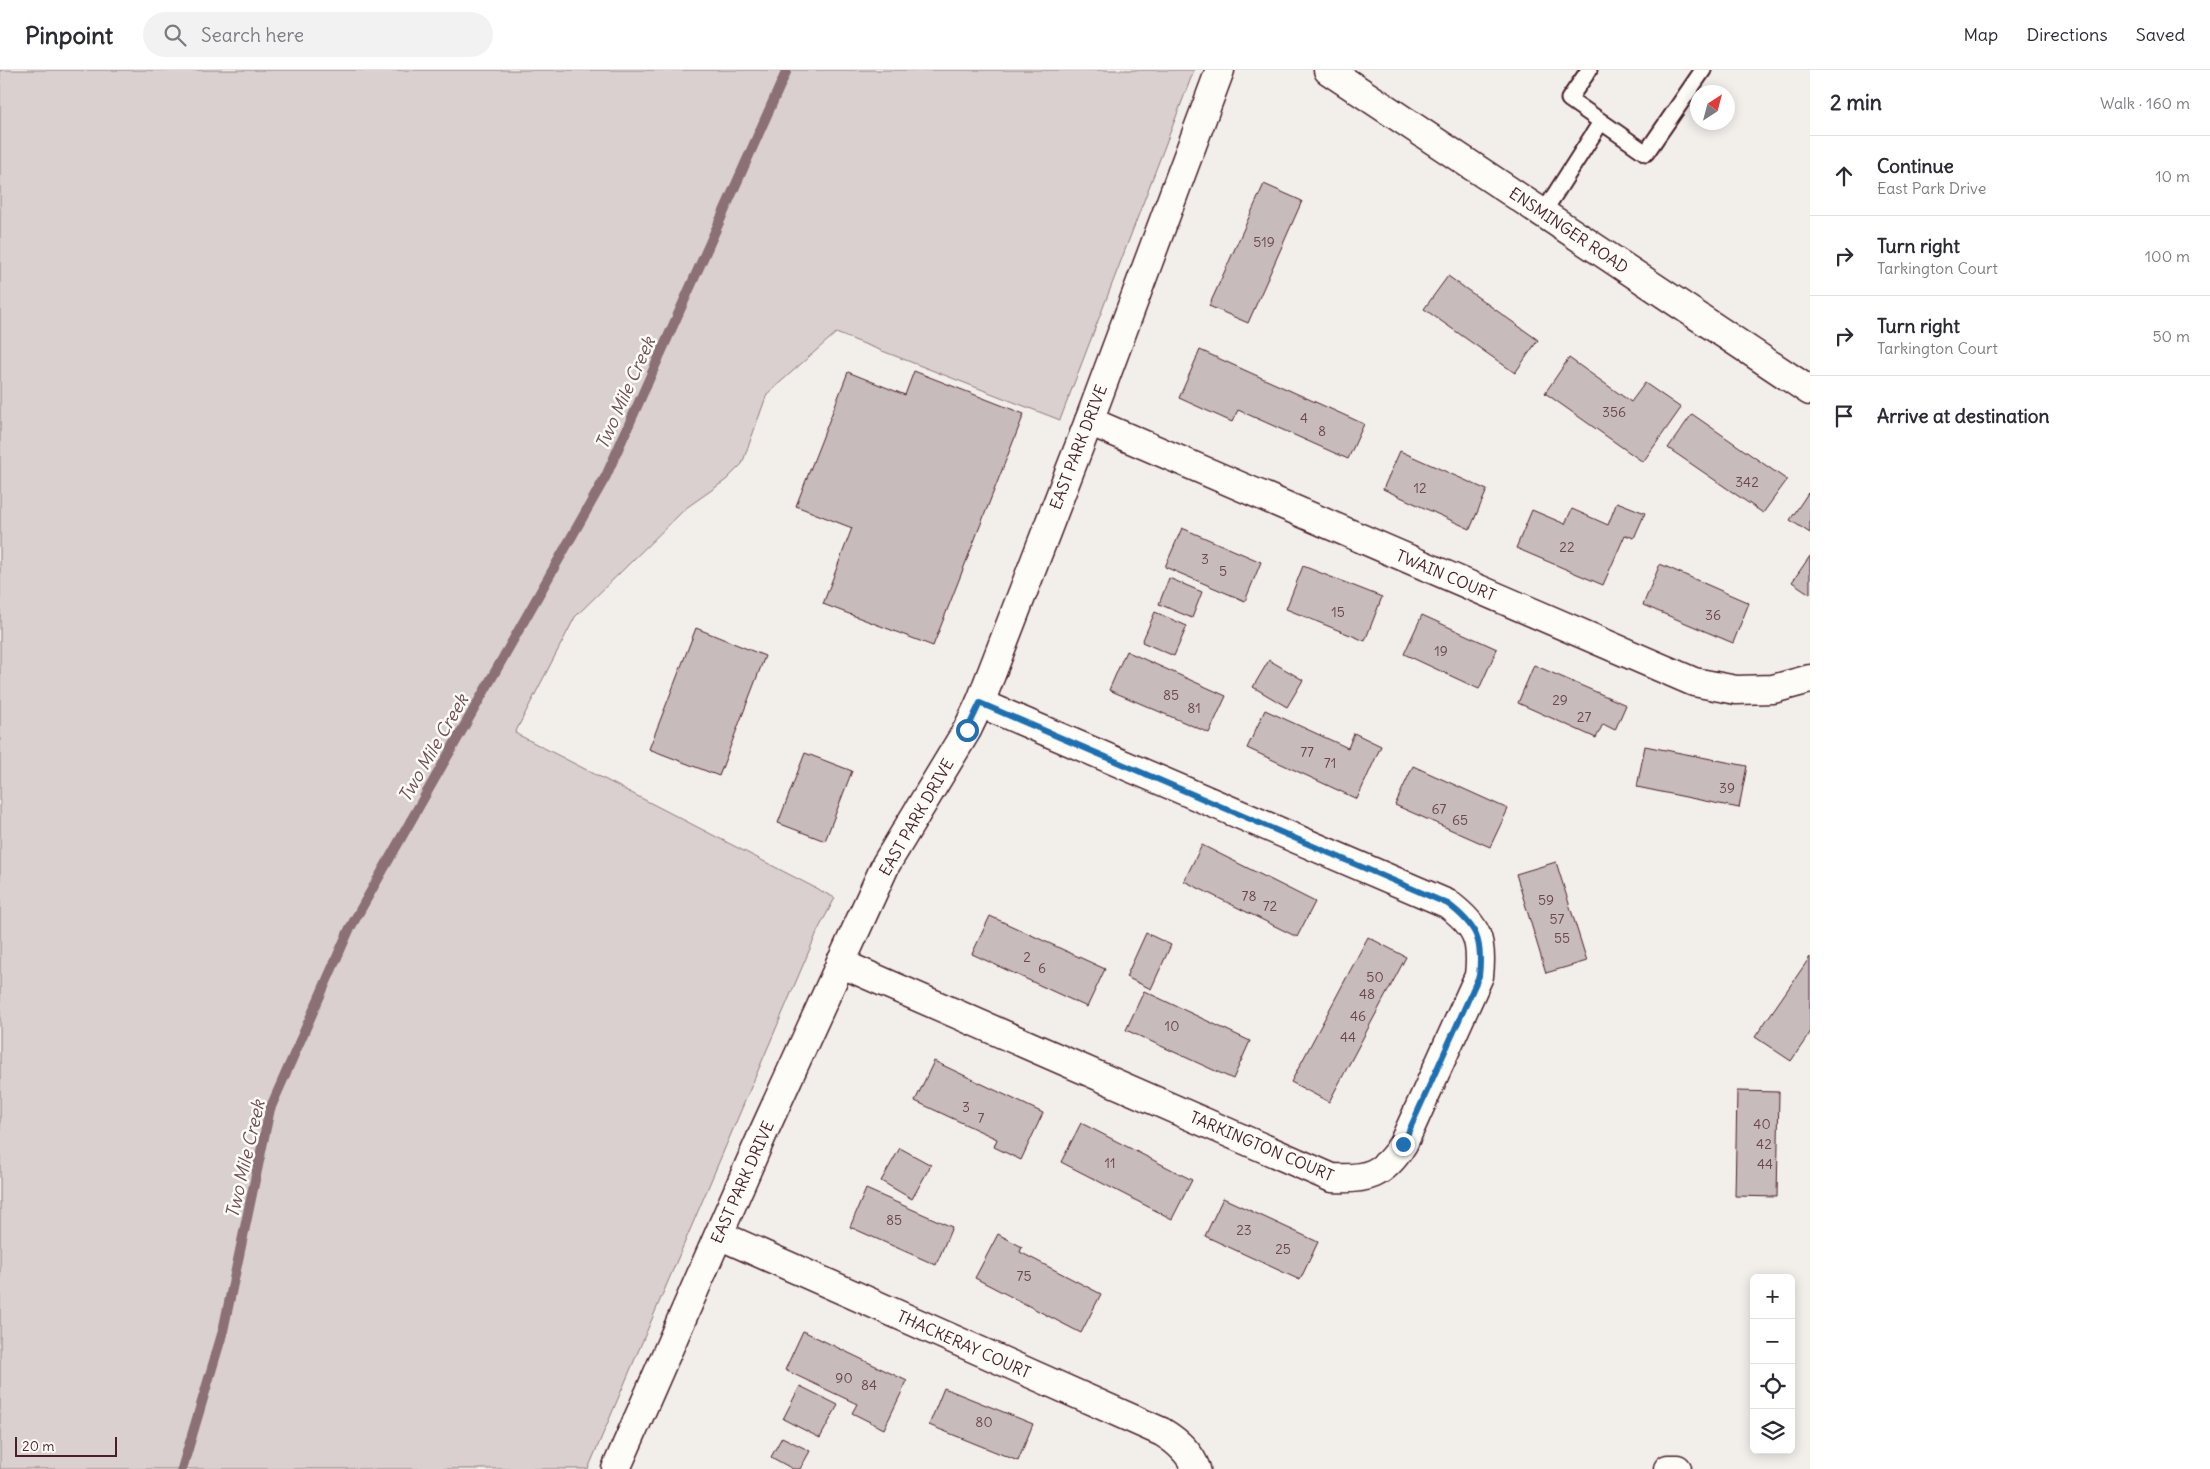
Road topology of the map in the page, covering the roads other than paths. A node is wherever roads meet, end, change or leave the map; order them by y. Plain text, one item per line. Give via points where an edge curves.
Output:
1 (1220, 70) edge
2 (1328, 70) edge
3 (1589, 70) edge
4 (1703, 70) edge
5 (1601, 122) junction
6 (1543, 213) junction
7 (1810, 391) edge
8 (1089, 421) junction
9 (1810, 679) edge
10 (980, 703) junction
11 (840, 963) junction
12 (718, 1235) junction
13 (616, 1469) edge
14 (1196, 1469) edge
15 (1668, 1469) edge
16 (1677, 1469) edge

1 - 8 street, EAST PARK DRIVE
2 - 6 street, ENSMINGER ROAD
3 - 5 lane via 1569,99
4 - 5 lane via 1646,153
5 - 6 lane
6 - 7 street, ENSMINGER ROAD
8 - 9 street, TWAIN COURT via 1694,682 1736,690 1773,689
8 - 10 street, EAST PARK DRIVE
10 - 11 street, EAST PARK DRIVE via 886,864
10 - 11 street, TARKINGTON COURT via 1448,904 1466,918 1476,935 1481,955 1479,976 1403,1144 1395,1157 1376,1172 1356,1180 1332,1178
11 - 12 street, EAST PARK DRIVE
12 - 13 street, EAST PARK DRIVE
12 - 14 street, THACKERAY COURT via 1162,1432 1176,1441 1193,1460
15 - 16 street

